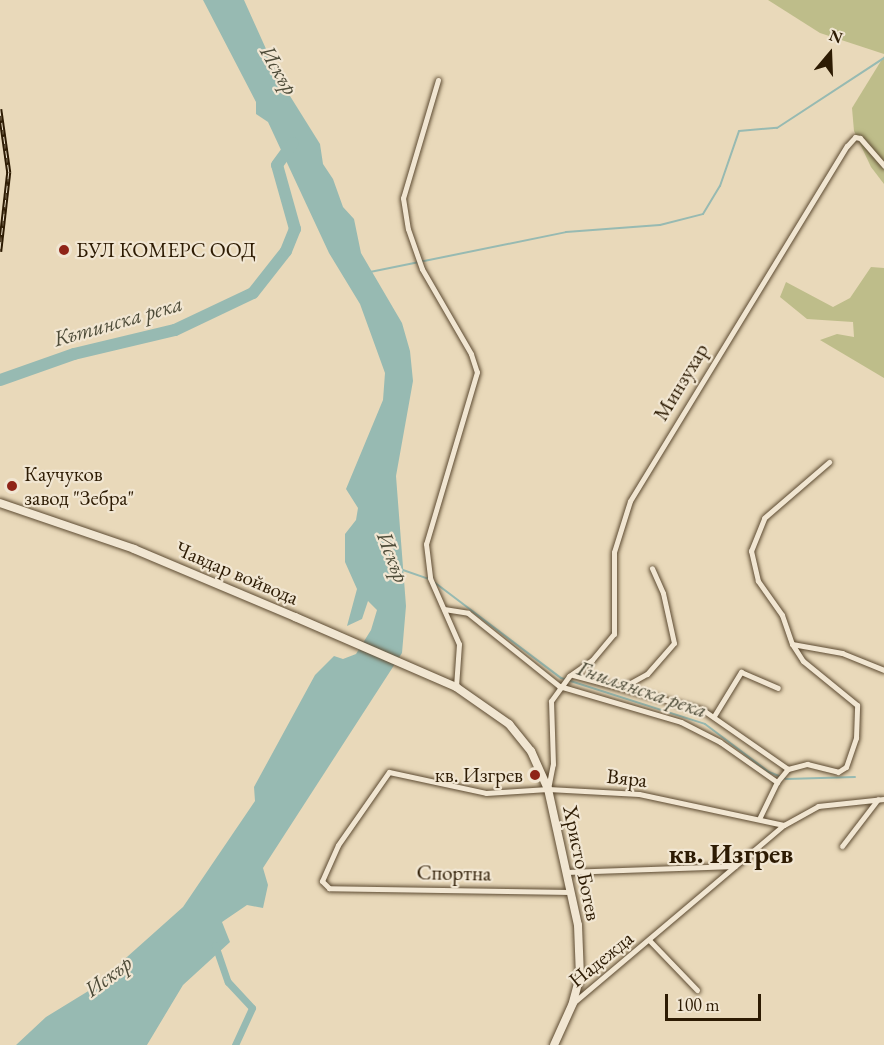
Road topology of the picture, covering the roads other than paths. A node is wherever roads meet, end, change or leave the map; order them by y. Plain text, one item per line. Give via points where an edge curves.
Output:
1 (438, 80) dead end
2 (884, 166) edge
3 (830, 462) dead end
4 (0, 503) edge
5 (652, 568) dead end
6 (444, 609) junction
7 (792, 644) junction
8 (884, 670) edge
9 (570, 675) junction
10 (561, 685) junction
11 (626, 686) junction
12 (456, 687) junction
13 (778, 688) dead end
14 (714, 716) junction
15 (786, 771) junction
16 (778, 781) junction
17 (548, 789) junction
18 (881, 799) edge
19 (759, 819) junction
20 (783, 825) junction
21 (842, 846) dead end
22 (735, 866) junction
23 (566, 872) junction
24 (336, 889) joint
25 (571, 892) junction
26 (650, 941) junction
27 (697, 990) dead end
28 (573, 1003) junction
29 (554, 1045) edge

1 - 6 street via 425,131 404,186 404,213 416,255 471,354 477,372 428,526 427,563
2 - 9 street, Минзухар via 860,138 852,139 719,350 630,501 620,526 612,591 614,634 592,660
3 - 7 street via 764,518 751,552 752,568 782,615
4 - 12 street, Чавдар войвода via 134,549
5 - 11 street via 663,592 674,643 647,674
6 - 10 street via 468,613
6 - 12 street via 459,644
7 - 8 street via 842,653
7 - 15 street via 815,672 847,693 857,705 858,720 846,767 838,772 807,764
9 - 10 street, Минзухар
9 - 11 street
10 - 16 street via 681,722 720,742
10 - 17 street, Христо Ботев via 551,701 554,764
11 - 14 street via 689,704
12 - 17 street, Чавдар войвода via 509,724 531,751
13 - 14 street via 741,672
14 - 15 street
15 - 16 street
16 - 19 street
17 - 19 street, Вяра via 639,794
17 - 23 street, Христо Ботев
17 - 24 street, Вяра via 508,793 465,791 396,772 384,774 326,865 323,886
18 - 20 street, Надежда via 818,806
18 - 21 street
19 - 20 street, Вяра
20 - 22 street, Надежда
22 - 23 street
22 - 26 street, Надежда
23 - 25 street, Христо Ботев
24 - 25 street, Спортна
25 - 28 street, Христо Ботев via 581,958
26 - 27 street, Надежда
26 - 28 street, Надежда
28 - 29 street, Христо Ботев

